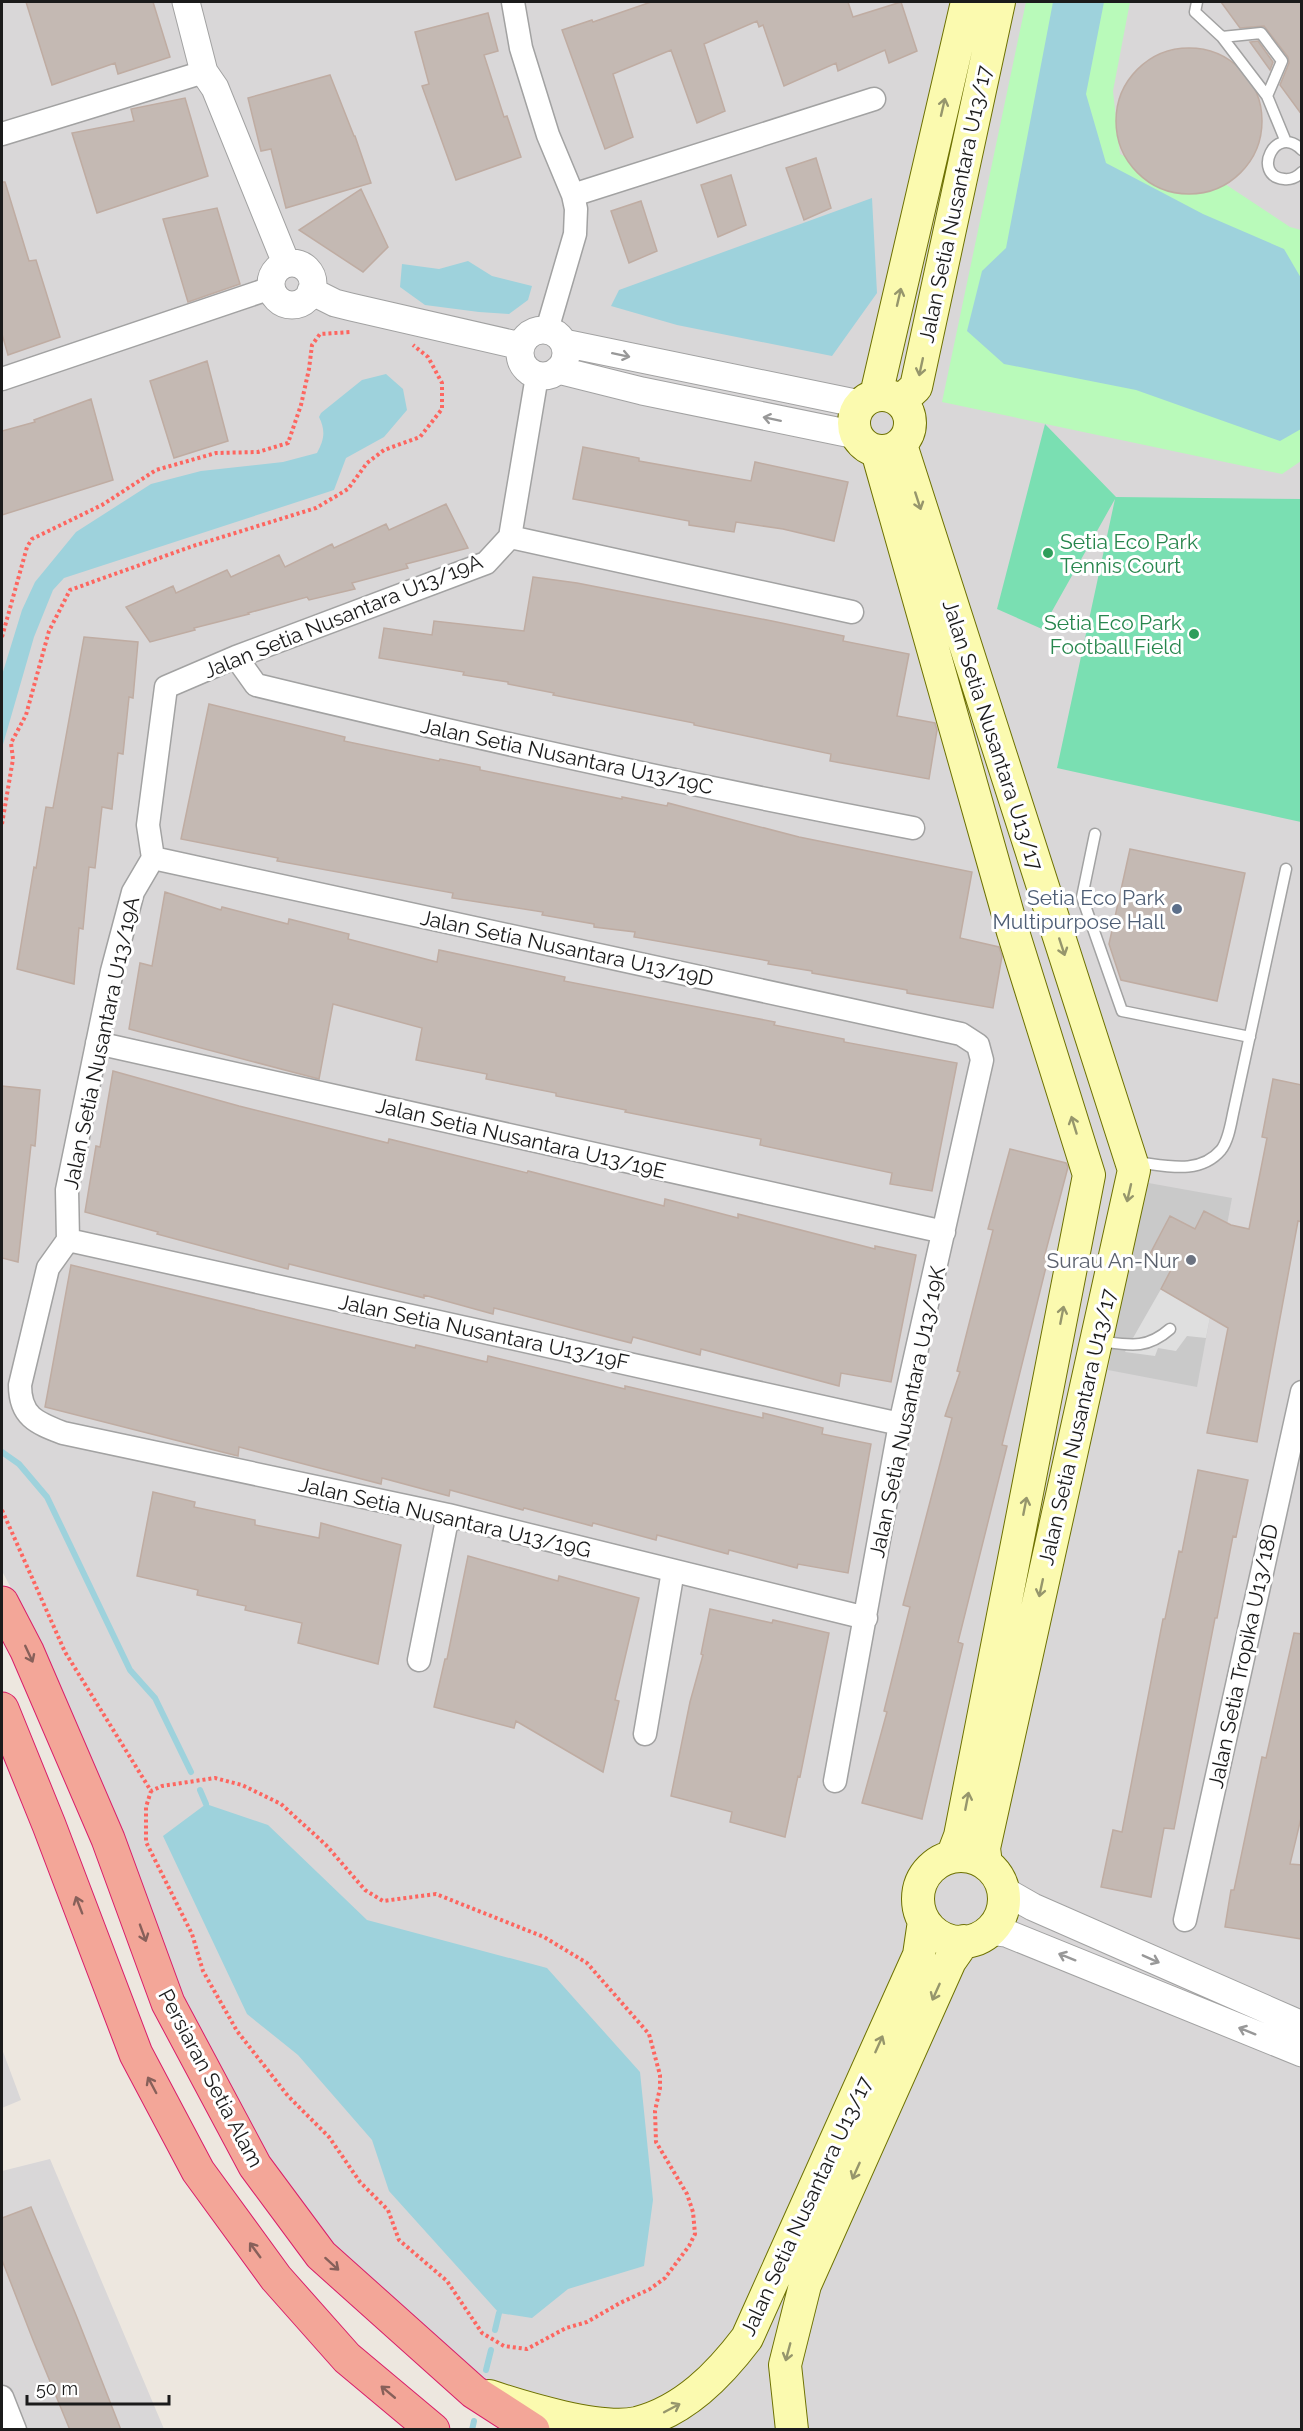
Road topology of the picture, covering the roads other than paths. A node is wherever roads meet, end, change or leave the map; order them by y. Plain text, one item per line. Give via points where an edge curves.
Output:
1 (186, 2) edge
2 (516, 2) edge
3 (967, 2) edge
4 (999, 2) edge
5 (1197, 2) edge
6 (1222, 37) junction
7 (204, 72) junction
8 (1267, 96) junction
9 (874, 99) dead end
10 (2, 134) edge
11 (1287, 142) junction
12 (1302, 150) edge
13 (1302, 172) edge
14 (573, 195) junction
15 (286, 263) junction
16 (271, 288) junction
17 (311, 291) junction
18 (556, 336) junction
19 (521, 346) junction
20 (548, 373) junction
21 (2, 379) edge
22 (879, 422) junction
23 (510, 537) junction
24 (852, 612) dead end
25 (236, 657) junction
26 (913, 828) dead end
27 (1095, 834) dead end
28 (153, 858) junction
29 (1286, 869) dead end
30 (1250, 1037) junction
31 (97, 1043) junction
32 (978, 1045) joint
33 (1131, 1161) junction
34 (944, 1232) junction
35 (68, 1240) junction
36 (1170, 1329) dead end
37 (1096, 1341) junction
38 (1302, 1392) edge
39 (900, 1424) junction
40 (448, 1515) junction
41 (673, 1571) junction
42 (2, 1603) edge
43 (866, 1618) junction
44 (419, 1660) dead end
45 (2, 1709) edge
46 (645, 1734) dead end
47 (835, 1781) dead end
48 (952, 1857) junction
49 (994, 1877) junction
50 (1185, 1920) dead end
51 (924, 1922) junction
52 (976, 1936) junction
53 (1302, 2025) edge
54 (1302, 2053) edge
55 (474, 2392) junction
56 (2, 2397) edge
57 (15, 2430) edge
58 (433, 2430) edge
59 (533, 2430) edge
60 (792, 2430) edge

1 - 7 street
2 - 14 street via 521,48 548,135
22 -> 3 main road, Jalan Setia Nusantara U13/17
4 -> 22 main road, Jalan Setia Nusantara U13/17 via 916,387
5 - 6 lane via 1195,12
6 - 8 lane
6 - 8 lane via 1261,33 1282,61
7 - 10 street
7 - 15 street via 215,88
8 - 11 lane
9 - 14 street
11 - 12 lane
11 - 13 lane via 1271,150 1269,167 1282,179 1294,178
14 - 18 street via 575,234
15 - 16 street via 275,270
15 - 17 street via 305,267 312,279
16 - 17 street via 277,299 290,305 302,302
16 - 21 street
17 - 19 street via 351,308
18 - 19 street via 541,330 528,335
18 - 20 street via 566,357
18 -> 22 street
19 - 20 street via 521,361 530,372
22 -> 20 street via 665,396
20 - 23 street
22 -> 33 main road, Jalan Setia Nusantara U13/17
48 -> 22 main road, Jalan Setia Nusantara U13/17 via 960,1836 1089,1175 1014,932
23 - 24 street
23 - 25 street, Jalan Setia Nusantara U13/19A via 486,563
25 - 26 street, Jalan Setia Nusantara U13/19C via 256,685 757,798
25 - 28 street, Jalan Setia Nusantara U13/19A via 166,687 148,825
27 - 30 lane via 1082,897 1122,1011
28 - 31 street, Jalan Setia Nusantara U13/19A via 133,892
28 - 32 street, Jalan Setia Nusantara U13/19D via 961,1034
29 - 30 lane
30 - 33 lane via 1221,1150 1186,1168
31 - 34 street, Jalan Setia Nusantara U13/19E
31 - 35 street, Jalan Setia Nusantara U13/19A via 67,1190
32 - 34 street, Jalan Setia Nusantara U13/19K via 982,1060
33 -> 37 main road, Jalan Setia Nusantara U13/17 via 1134,1170
34 - 39 street, Jalan Setia Nusantara U13/19K
35 - 39 street, Jalan Setia Nusantara U13/19F
35 - 40 street, Jalan Setia Nusantara U13/19G via 48,1268 20,1385 20,1400 27,1414 63,1433
36 - 37 lane via 1137,1345
37 -> 49 main road, Jalan Setia Nusantara U13/17 via 984,1848
38 - 50 street, Jalan Setia Tropika U13/18D
39 - 43 street, Jalan Setia Nusantara U13/19K
40 - 41 street, Jalan Setia Nusantara U13/19G
40 - 44 street
41 - 43 street, Jalan Setia Nusantara U13/19G
41 - 46 street
42 -> 55 highway, Persiaran Setia Alam via 27,1651 108,1839 168,2003 255,2166 321,2254
43 - 47 street, Jalan Setia Nusantara U13/19K
58 -> 45 highway via 347,2358 276,2278 198,2171 136,2054
48 - 49 main road via 975,1858
48 - 51 main road via 928,1870 921,1882 919,1909
49 - 52 main road via 1002,1912
49 -> 53 street via 1033,1907
51 - 52 main road via 941,1937
55 -> 51 main road, Jalan Setia Nusantara U13/17 via 598,2424 636,2423 692,2397 729,2361 747,2338 919,1955
54 -> 52 street via 1006,1933
52 -> 60 main road, Jalan Setia Nusantara U13/17 via 950,1961 805,2285 784,2366
55 - 59 highway, Persiaran Setia Alam
56 - 57 street

